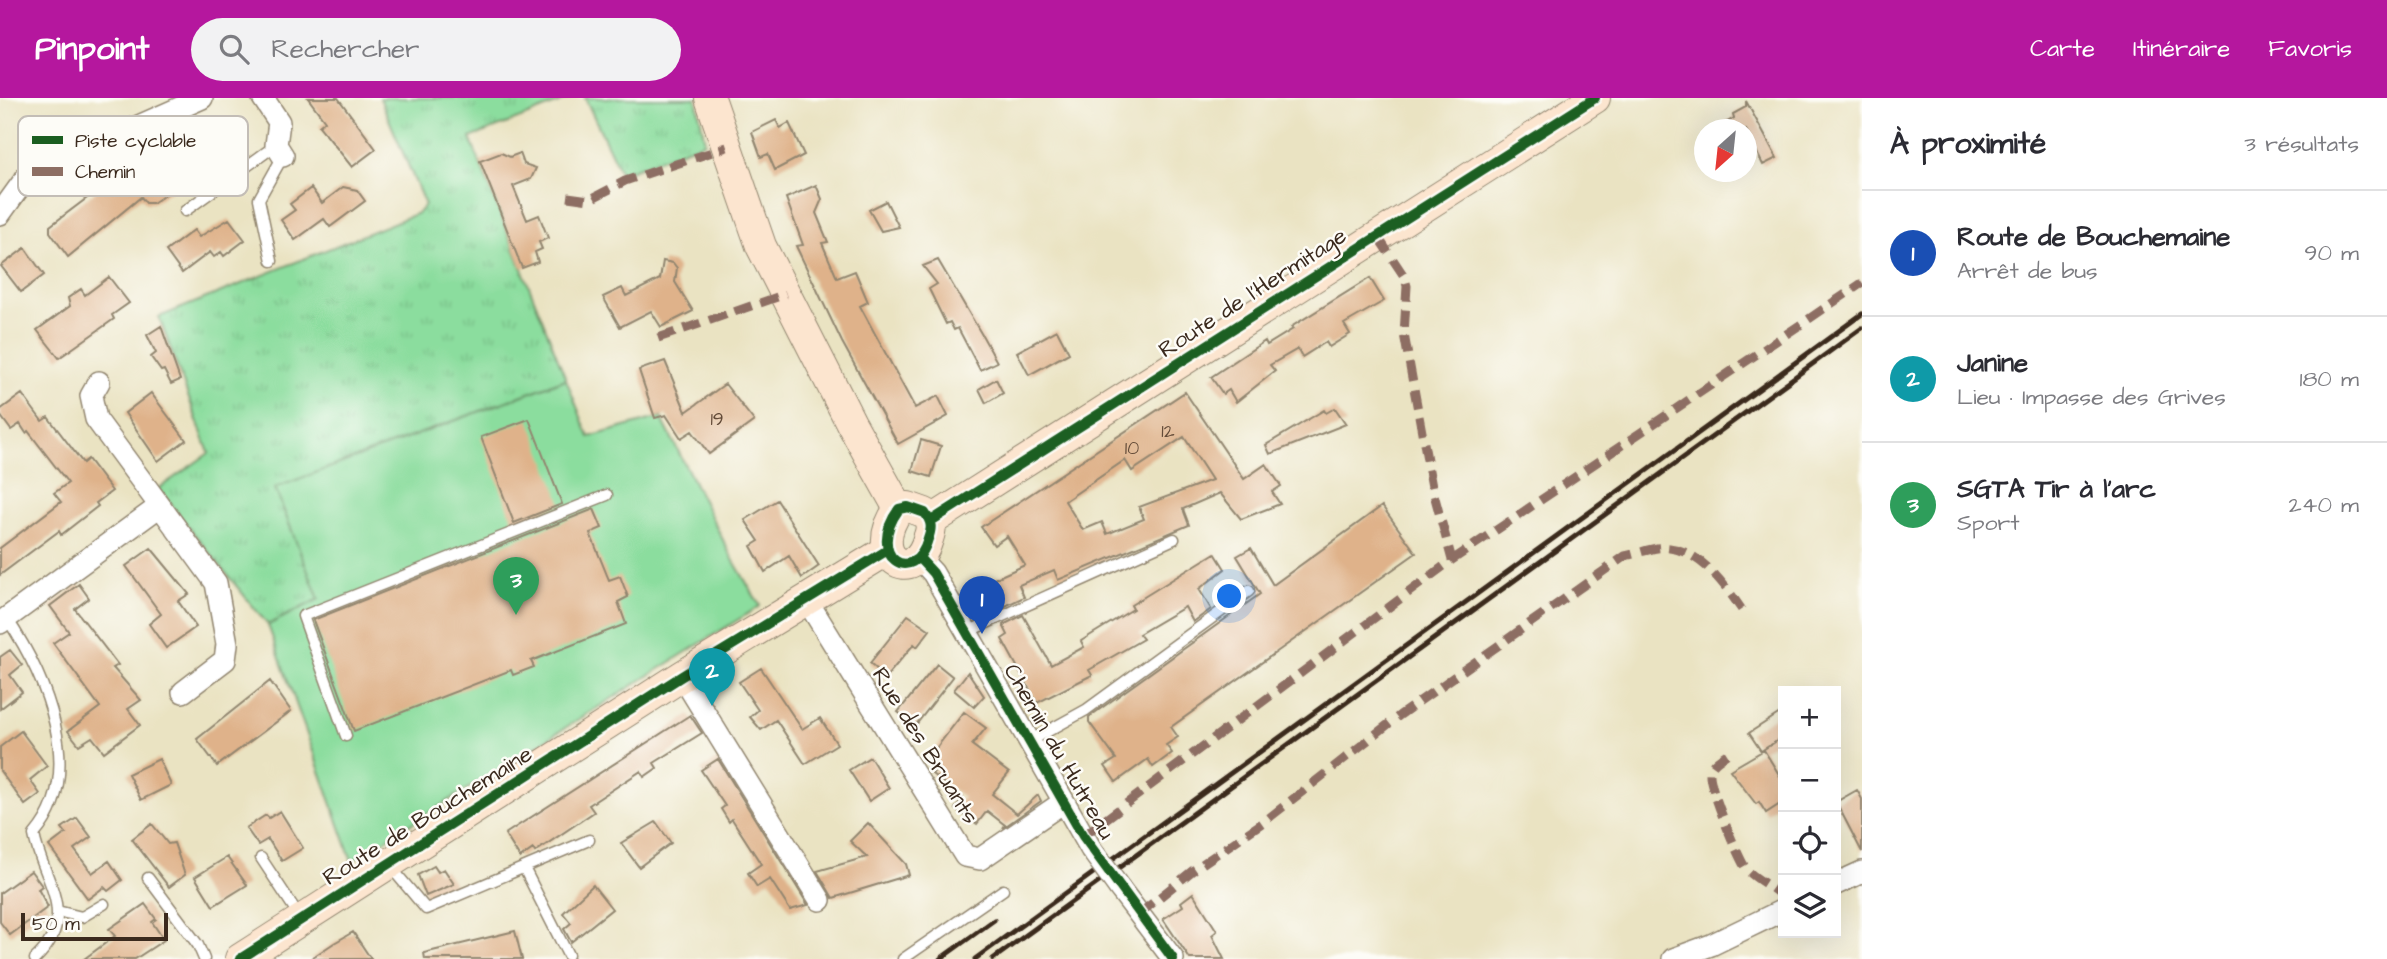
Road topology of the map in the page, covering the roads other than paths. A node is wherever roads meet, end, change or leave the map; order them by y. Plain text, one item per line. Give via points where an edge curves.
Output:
1 (202, 98) edge
2 (263, 98) edge
3 (710, 98) edge
4 (1595, 98) edge
5 (161, 116) edge
6 (279, 150) junction
7 (248, 170) edge
8 (18, 189) edge
9 (209, 196) edge
10 (186, 211) dead end
11 (0, 214) edge
12 (272, 261) dead end
13 (99, 382) dead end
14 (607, 495) dead end
15 (160, 506) junction
16 (899, 509) junction
17 (931, 521) junction
18 (1174, 539) dead end
19 (886, 551) junction
20 (920, 559) junction
21 (1249, 591) dead end
22 (806, 599) junction
23 (2, 615) edge
24 (967, 632) junction
25 (682, 676) junction
26 (183, 692) dead end
27 (346, 736) dead end
28 (1028, 742) junction
29 (1062, 803) junction
30 (589, 840) dead end
31 (261, 858) dead end
32 (388, 864) junction
33 (524, 868) junction
34 (1862, 872) edge
35 (148, 878) dead end
36 (1841, 882) edge
37 (1003, 890) dead end
38 (820, 900) dead end
39 (104, 904) dead end
40 (57, 911) junction
41 (1778, 912) edge
42 (302, 919) junction
43 (568, 955) dead end
44 (35, 959) edge
45 (204, 959) edge
46 (240, 959) edge
47 (903, 959) edge
48 (1173, 959) edge
49 (1673, 959) edge

1 - 5 street
2 - 6 street via 279,122
3 - 16 street via 761,246
4 - 17 street, Route de l'Hermitage
6 - 7 lane
6 - 12 lane via 259,199
8 - 11 street
9 - 10 lane
13 - 15 street via 91,396 96,419
14 - 27 lane via 303,616
15 - 23 street
15 - 26 street via 216,583 227,644 225,660
16 - 17 street via 916,508
16 - 19 street
17 - 20 street
18 - 24 lane
19 - 20 street via 900,562
19 - 22 street, Route de Bouchemaine
20 - 24 street, Chemin du Hutreau
21 - 28 lane via 1086,710
22 - 25 street, Route de Bouchemaine
22 - 29 street, Rue des Bruants via 965,856 980,859
23 - 40 lane via 19,637 49,705 59,747 58,787 45,822 34,835 54,885
24 - 28 street, Chemin du Hutreau
25 - 32 street, Route de Bouchemaine
25 - 38 street
28 - 29 street, Chemin du Hutreau
29 - 48 street, Chemin du Hutreau, bridge
30 - 33 lane
31 - 42 lane
32 - 33 lane via 426,909
32 - 42 street, Route de Bouchemaine
33 - 43 lane
34 - 36 street
35 - 45 lane
37 - 47 lane
39 - 40 lane via 82,917
40 - 44 lane via 48,944
41 - 49 street
42 - 46 street, Route de Bouchemaine

